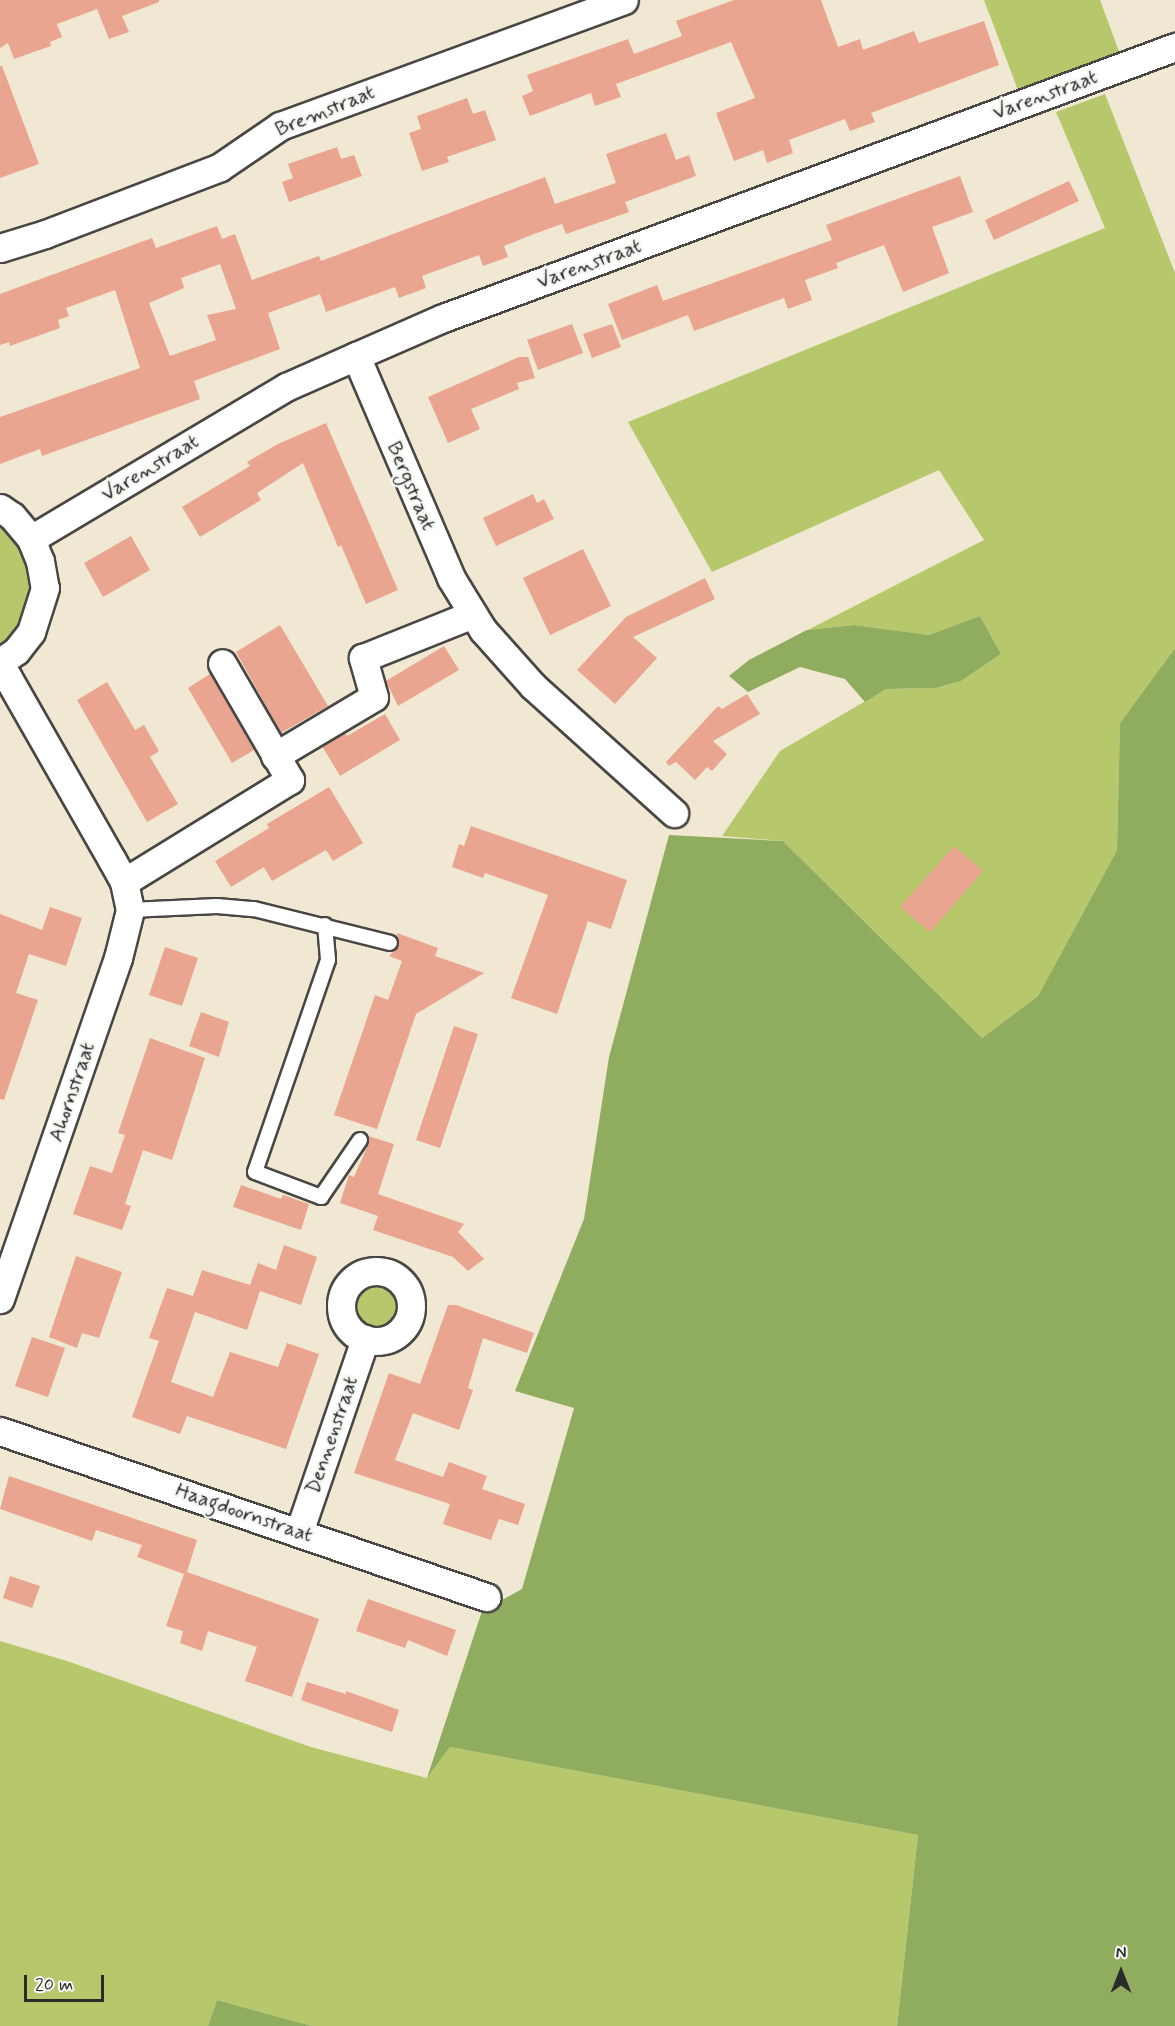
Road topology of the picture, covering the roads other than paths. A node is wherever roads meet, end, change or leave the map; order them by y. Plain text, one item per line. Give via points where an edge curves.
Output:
1 (624, 0) edge
2 (1175, 47) edge
3 (0, 248) edge
4 (356, 356) junction
5 (0, 508) edge
6 (31, 539) junction
7 (473, 614) junction
8 (0, 662) edge
9 (222, 663) dead end
10 (0, 668) edge
11 (275, 756) junction
12 (674, 813) dead end
13 (124, 882) junction
14 (130, 910) junction
15 (324, 925) junction
16 (390, 943) dead end
17 (360, 1140) dead end
18 (0, 1299) edge
19 (365, 1339) dead end
20 (0, 1431) edge
21 (299, 1532) junction
22 (486, 1597) dead end

1 - 3 street, Bremstraat via 280,126 220,167
2 - 4 street, Varenstraat via 454,314
4 - 6 street, Varenstraat via 286,387
4 - 7 street, Bergstraat via 451,578
5 - 6 street
6 - 8 street via 45,588 40,609 31,632 16,651
7 - 11 street via 363,658 374,697
7 - 12 street, Bergstraat via 533,686
9 - 11 street
10 - 13 street, Ahornstraat
11 - 13 street via 290,780
13 - 14 street, Ahornstraat
14 - 15 lane via 217,906 254,909
14 - 18 street, Ahornstraat via 118,958
15 - 16 lane
15 - 17 lane via 328,960 255,1172 321,1197
19 - 21 street, Dennenstraat
20 - 21 street, Haagdoornstraat
21 - 22 street, Haagdoornstraat

